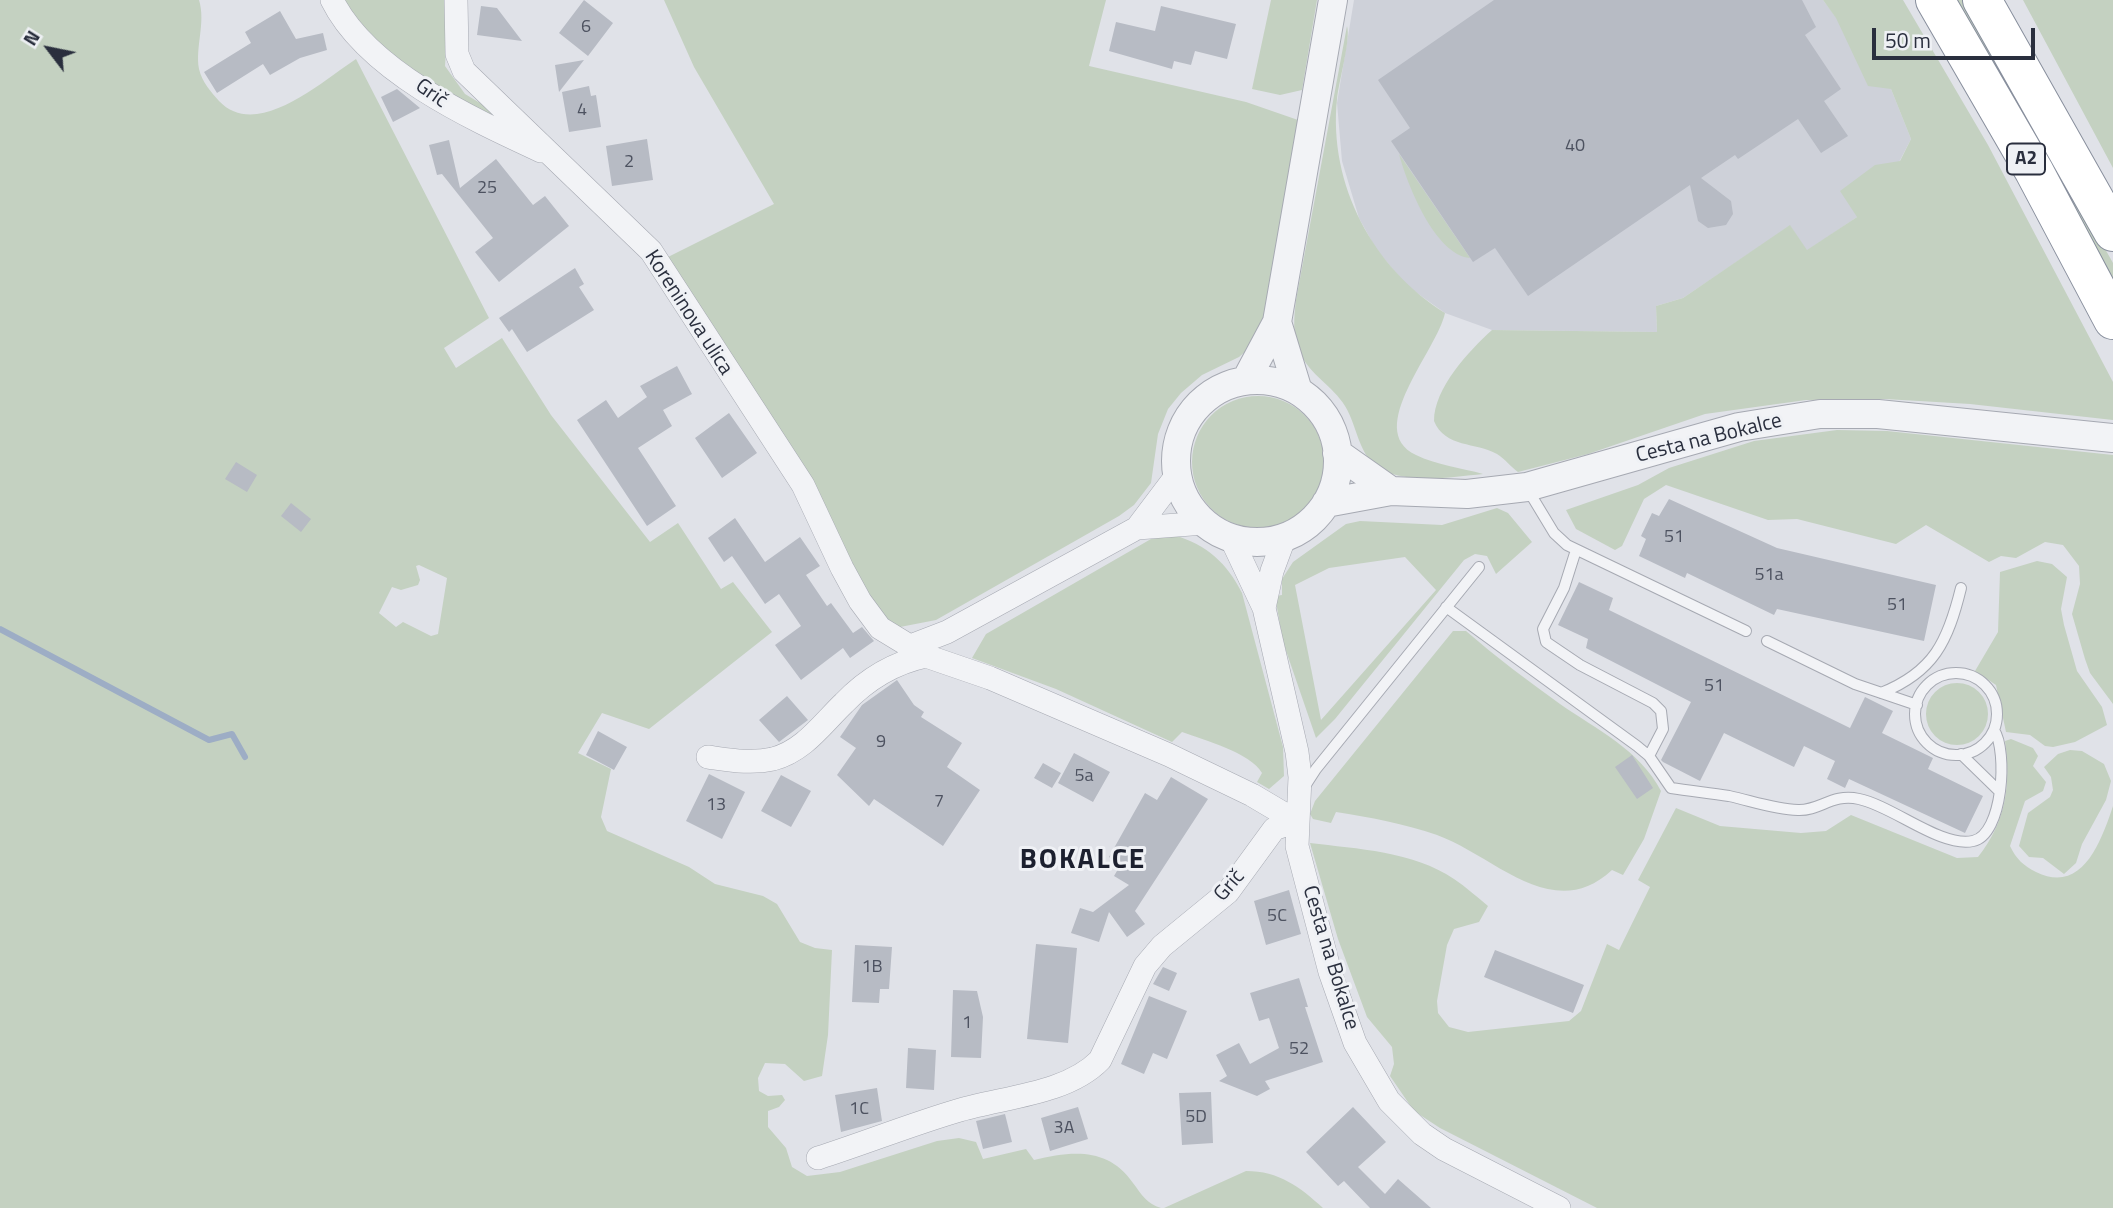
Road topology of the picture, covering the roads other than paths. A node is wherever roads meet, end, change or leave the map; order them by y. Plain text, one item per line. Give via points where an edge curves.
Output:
1 (332, 0) edge
2 (456, 0) edge
3 (1333, 0) edge
4 (1935, 0) edge
5 (1983, 0) edge
6 (554, 157) junction
7 (2113, 232) edge
8 (2113, 320) edge
9 (1277, 322) junction
10 (1246, 380) junction
11 (1298, 391) junction
12 (2113, 438) edge
13 (1337, 453) junction
14 (1177, 475) junction
15 (1527, 487) junction
16 (1391, 491) junction
17 (1326, 503) junction
18 (1205, 523) junction
19 (1137, 528) junction
20 (1285, 536) junction
21 (1231, 538) junction
22 (1576, 550) junction
23 (1479, 567) dead end
24 (1961, 588) dead end
25 (1446, 607) junction
26 (1264, 608) junction
27 (1746, 631) dead end
28 (1767, 641) dead end
29 (917, 651) junction
30 (1881, 693) junction
31 (1917, 705) junction
32 (1994, 730) junction
33 (1961, 754) junction
34 (1649, 756) junction
35 (708, 757) dead end
36 (1999, 791) junction
37 (1298, 797) junction
38 (1296, 821) junction
39 (818, 1158) dead end
40 (1559, 1208) edge

1 - 6 street, Grič via 362,43 424,89 464,115
2 - 6 street, Koreninova ulica via 460,63 483,91
3 - 9 street
4 - 8 highway, A2
5 - 7 highway, A2
6 - 29 street, Koreninova ulica via 651,251 803,485 860,601 880,628
9 - 10 street
9 - 11 street
10 - 11 street via 1273,381
10 - 14 street via 1215,391 1191,413 1178,443
11 - 13 street via 1322,412
12 - 15 street, Cesta na Bokalce via 1878,414 1820,414 1729,430
13 - 16 street
13 - 17 street via 1337,474
14 - 18 street via 1187,502
14 - 19 street
15 - 16 street, Cesta na Bokalce via 1467,494
15 - 22 lane via 1554,533
16 - 17 street, Cesta na Bokalce
17 - 20 street via 1304,526
18 - 19 street
18 - 21 street
19 - 29 street
20 - 21 street via 1264,542
20 - 26 street, Cesta na Bokalce
21 - 26 street, Cesta na Bokalce
22 - 27 lane
22 - 34 lane via 1564,588 1543,629 1546,642 1661,711 1663,729
23 - 25 lane
24 - 30 lane via 1948,635 1937,654 1916,675
25 - 34 lane
25 - 37 lane
26 - 37 street, Cesta na Bokalce via 1297,752
28 - 30 lane
29 - 35 street via 862,686 795,750 746,762
29 - 38 street via 1169,755
30 - 31 lane
31 - 32 lane via 1928,685 1939,677 1966,674 1989,690 1997,716
31 - 33 lane via 1916,723 1929,745 1940,752
32 - 33 lane via 1978,749
32 - 36 lane via 2003,769
33 - 36 lane
34 - 36 lane via 1671,788 1784,810 1806,810 1837,797 1857,799 1963,842 1983,837
37 - 38 street, Cesta na Bokalce
38 - 39 street, Grič via 1274,829 1228,892 1154,956 1092,1068 1040,1090 958,1111
38 - 40 street, Cesta na Bokalce via 1297,846 1330,972 1355,1043 1384,1092 1414,1126 1444,1150

